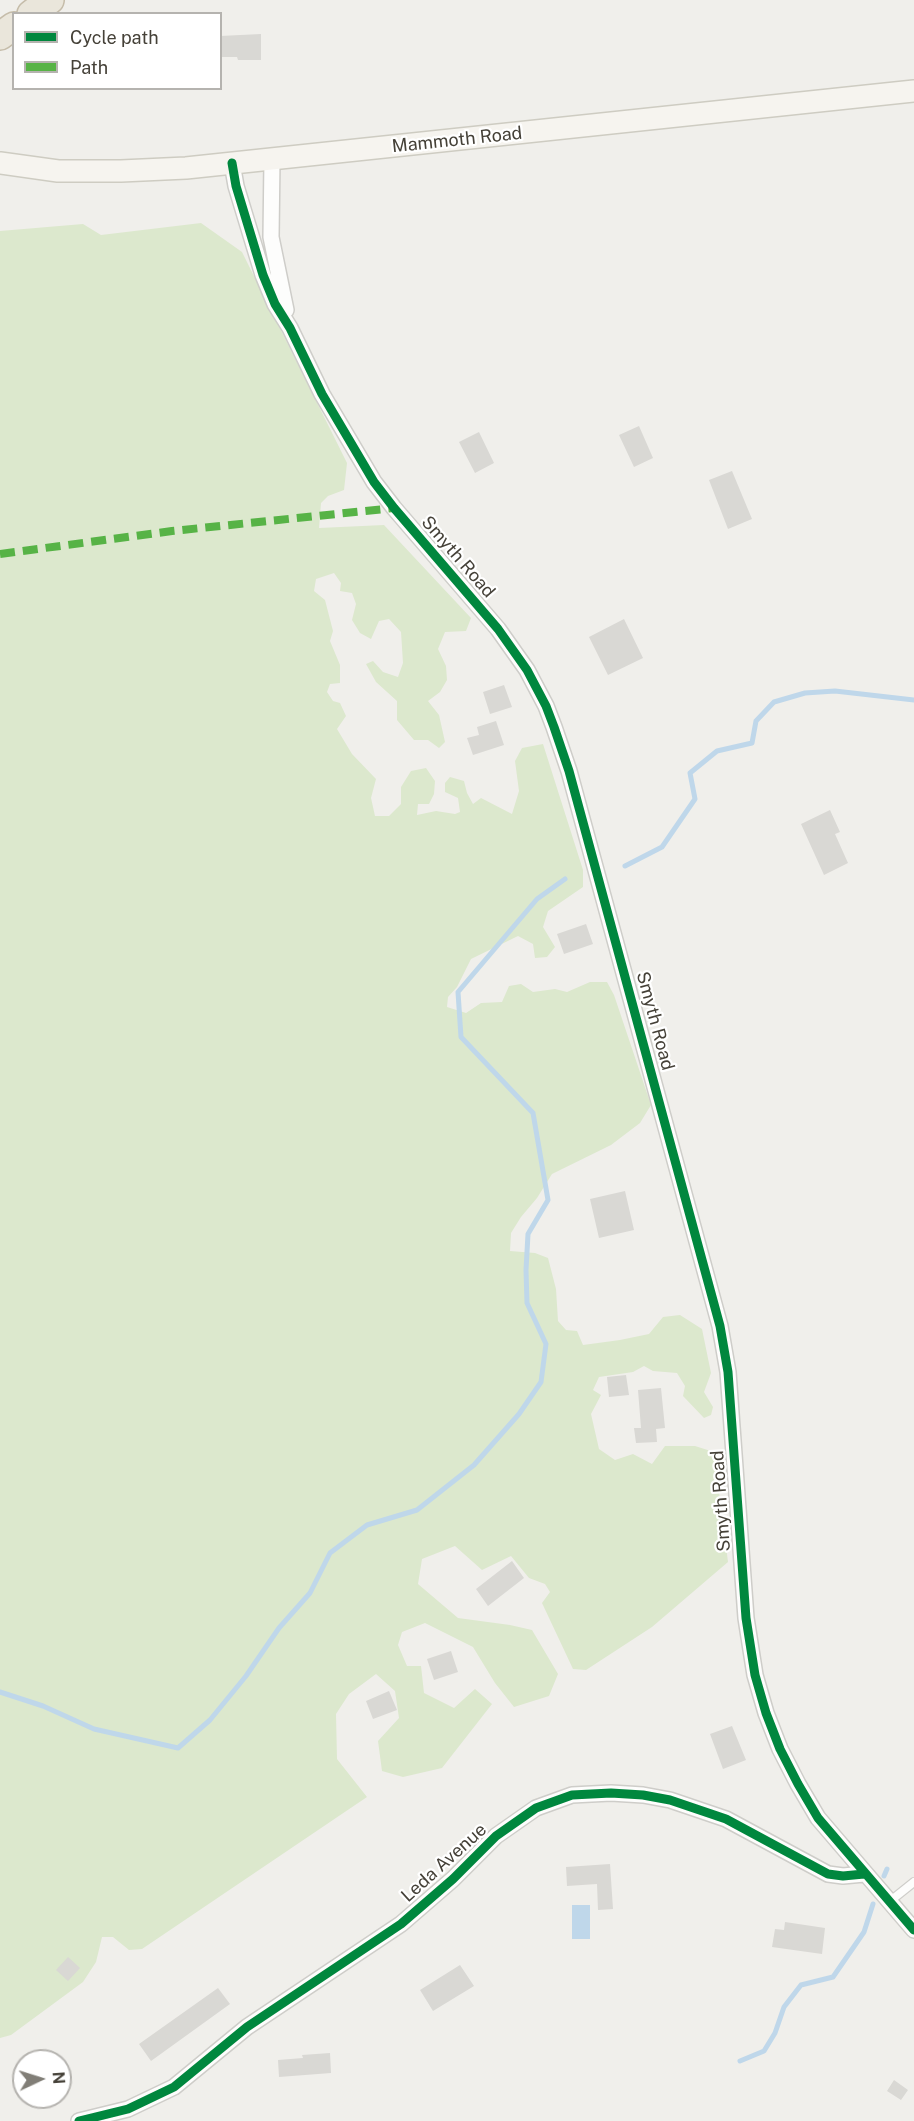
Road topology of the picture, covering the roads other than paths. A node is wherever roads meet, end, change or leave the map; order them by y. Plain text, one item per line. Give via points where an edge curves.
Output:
1 (50, 0) edge
2 (34, 12) edge
3 (914, 91) edge
4 (272, 159) junction
5 (0, 163) edge
6 (232, 163) junction
7 (290, 328) junction
8 (864, 1874) junction
9 (914, 1882) edge
10 (890, 1902) junction
11 (914, 1930) edge
12 (79, 2121) edge

1 - 2 highway
3 - 4 main road, Mammoth Road
4 - 6 main road, Mammoth Road
4 - 7 street, Smyth Road via 271,237
5 - 6 main road, Mammoth Road via 58,171
6 - 7 street, Smyth Road via 263,275
7 - 8 street, Smyth Road via 322,394 374,482 498,629 537,688 554,727 720,1326 728,1372 746,1618 755,1675 780,1749 798,1785 818,1818
8 - 10 street, Smyth Road
8 - 12 street, Leda Avenue via 828,1874 726,1819 670,1800 611,1793 572,1795 536,1808 496,1836 401,1924 247,2027 174,2086 128,2109
9 - 10 lane
10 - 11 street, Smyth Road

